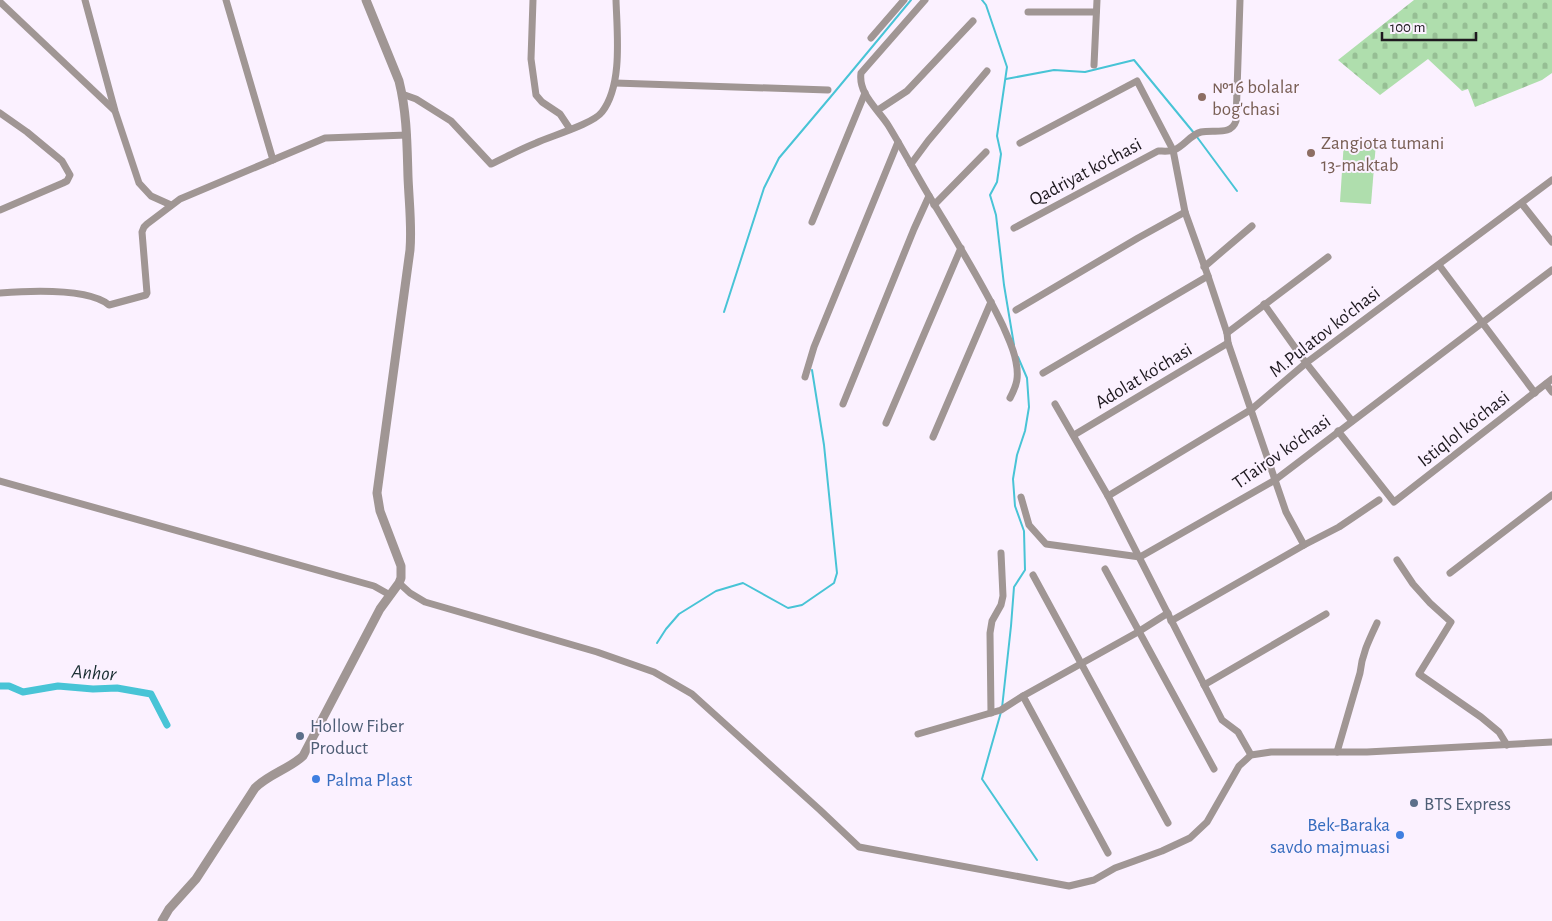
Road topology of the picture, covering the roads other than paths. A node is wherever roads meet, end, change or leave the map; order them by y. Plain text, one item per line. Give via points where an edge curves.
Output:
1 (85, 0) edge
2 (226, 0) edge
3 (366, 0) edge
4 (532, 0) edge
5 (616, 0) edge
6 (904, 0) edge
7 (925, 0) edge
8 (1097, 0) edge
9 (1240, 0) edge
10 (0, 2) edge
11 (1028, 12) dead end
12 (1096, 12) junction
13 (973, 21) dead end
14 (871, 38) dead end
15 (1094, 65) dead end
16 (987, 71) dead end
17 (615, 83) junction
18 (828, 90) dead end
19 (864, 93) junction
20 (402, 94) junction
21 (878, 110) junction
22 (115, 111) junction
23 (0, 113) edge
24 (570, 129) junction
25 (407, 136) junction
26 (898, 142) junction
27 (1020, 143) dead end
28 (1173, 150) junction
29 (986, 152) dead end
30 (272, 160) junction
31 (911, 164) junction
32 (1552, 180) edge
33 (929, 196) junction
34 (1522, 204) junction
35 (171, 205) junction
36 (934, 205) junction
37 (0, 210) edge
38 (1184, 212) junction
39 (812, 222) dead end
40 (1252, 226) dead end
41 (1014, 228) dead end
42 (1552, 242) edge
43 (961, 248) junction
44 (1328, 257) dead end
45 (1439, 265) junction
46 (1204, 267) junction
47 (1552, 270) edge
48 (1208, 276) junction
49 (0, 293) edge
50 (991, 302) junction
51 (1264, 304) junction
52 (1016, 310) dead end
53 (1482, 323) junction
54 (1227, 332) junction
55 (1228, 343) junction
56 (1306, 363) junction
57 (1043, 373) dead end
58 (805, 377) dead end
59 (1549, 382) edge
60 (1552, 392) edge
61 (1535, 393) junction
62 (1010, 398) dead end
63 (844, 404) dead end
64 (1055, 404) dead end
65 (1252, 409) junction
66 (1352, 421) junction
67 (886, 423) dead end
68 (1338, 431) junction
69 (1074, 435) junction
70 (933, 437) dead end
71 (1275, 480) junction
72 (0, 481) edge
73 (1552, 495) edge
74 (1108, 496) junction
75 (1021, 497) dead end
76 (1380, 500) dead end
77 (1304, 545) junction
78 (1001, 553) dead end
79 (1140, 557) junction
80 (1397, 560) dead end
81 (1105, 569) dead end
82 (1450, 573) dead end
83 (1033, 575) dead end
84 (399, 583) junction
85 (390, 595) junction
86 (1168, 613) junction
87 (1326, 614) dead end
88 (1171, 621) junction
89 (1377, 623) dead end
90 (1138, 632) junction
91 (1082, 663) junction
92 (1204, 685) junction
93 (1024, 696) junction
94 (991, 713) junction
95 (918, 734) dead end
96 (1552, 742) edge
97 (1507, 745) junction
98 (1337, 752) junction
99 (1251, 755) junction
100 (1214, 770) dead end
101 (1168, 824) dead end
102 (1108, 853) dead end
103 (162, 921) edge

1 - 22 street
2 - 30 street
3 - 20 street
4 - 24 street via 531,59 536,95 560,114
5 - 17 street
6 - 14 street
7 - 19 street via 861,73
8 - 12 street
9 - 28 street via 1234,127 1195,135
10 - 22 street
11 - 12 street
12 - 15 street
13 - 21 street via 907,91
16 - 31 street
17 - 18 street
17 - 24 street via 602,113
19 - 21 street
19 - 39 street
20 - 24 street via 451,121 491,164
20 - 25 street
21 - 26 street
22 - 35 street via 138,183 151,196
23 - 37 street via 62,161 70,176 63,183
25 - 30 street via 325,138
25 - 84 street via 410,250 378,493 381,515 400,566 402,575
26 - 31 street
26 - 58 street via 814,347
27 - 28 street via 1138,82
28 - 38 street
28 - 41 street, Qadriyat ko'chasi via 1158,151
29 - 36 street
30 - 35 street
31 - 33 street
32 - 34 street, M.Pulatov ko'chasi
33 - 36 street
33 - 63 street
34 - 42 street
34 - 45 street, M.Pulatov ko'chasi
35 - 49 street via 142,232 146,295 109,305 90,296 68,293
36 - 43 street
38 - 46 street
38 - 52 street
40 - 46 street
43 - 50 street
43 - 67 street
44 - 51 street
45 - 53 street
45 - 56 street, M.Pulatov ko'chasi
46 - 48 street
47 - 53 street, T.Tairov ko'chasi
48 - 54 street
48 - 57 street
50 - 62 street via 1017,362 1018,381
50 - 70 street
51 - 54 street
51 - 56 street
53 - 61 street
53 - 66 street, T.Tairov ko'chasi
54 - 55 street
55 - 65 street
55 - 69 street, Adolat ko'chasi
56 - 65 street, M.Pulatov ko'chasi
56 - 66 street
59 - 60 street
59 - 61 street, Istiqlol ko'chasi
61 - 68 street, Istiqlol ko'chasi via 1394,502
64 - 69 street
65 - 71 street
65 - 74 street, M.Pulatov ko'chasi
66 - 68 street, T.Tairov ko'chasi
68 - 71 street, T.Tairov ko'chasi
69 - 74 street
71 - 77 street via 1286,512
71 - 79 street, T.Tairov ko'chasi
72 - 85 street via 374,586
73 - 82 street
74 - 79 street
75 - 79 street via 1029,525 1046,544
76 - 77 street
77 - 88 street
78 - 94 street via 1003,596 990,632
79 - 86 street
80 - 97 street via 1413,584 1451,622 1419,674 1481,717 1499,732
81 - 90 street
83 - 91 street
84 - 85 street
84 - 99 street via 425,602 654,672 692,694 859,847 1053,884 1085,883 1190,838 1207,822 1239,766
85 - 103 street via 303,756 255,788 196,879
86 - 88 street
86 - 90 street
87 - 92 street
88 - 92 street
89 - 98 street via 1365,647
90 - 91 street
90 - 100 street
91 - 93 street
91 - 101 street
92 - 99 street via 1222,720 1238,732
93 - 94 street
93 - 102 street
94 - 95 street
96 - 97 street
97 - 98 street
98 - 99 street

